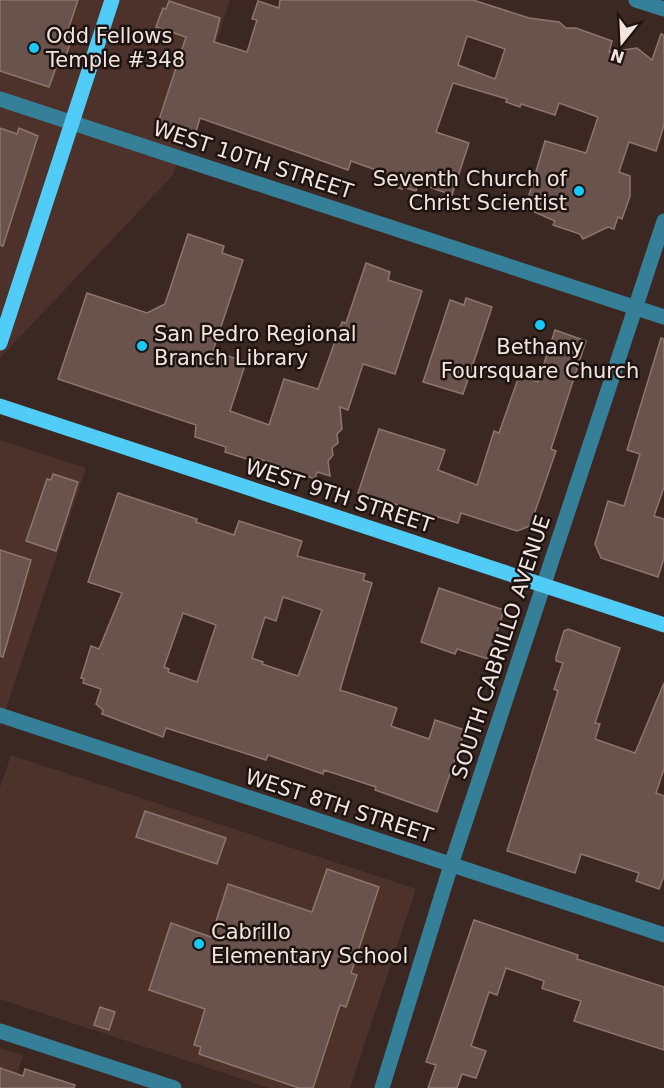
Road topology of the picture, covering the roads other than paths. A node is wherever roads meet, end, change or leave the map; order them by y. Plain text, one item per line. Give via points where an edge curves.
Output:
1 (111, 0) edge
2 (636, 0) edge
3 (664, 9) edge
4 (0, 99) edge
5 (72, 122) junction
6 (664, 221) edge
7 (636, 308) junction
8 (664, 317) edge
9 (0, 343) edge
10 (0, 406) edge
11 (543, 585) junction
12 (664, 625) edge
13 (0, 715) edge
14 (451, 865) junction
15 (664, 935) edge
16 (0, 1031) edge
17 (174, 1088) edge
18 (382, 1088) edge

1 - 5 main road
2 - 3 street
4 - 5 street, WEST 10TH STREET
5 - 7 street, WEST 10TH STREET
5 - 9 main road
6 - 7 street, SOUTH CABRILLO AVENUE
7 - 8 street, WEST 10TH STREET
7 - 11 street, SOUTH CABRILLO AVENUE
10 - 11 main road, WEST 9TH STREET
11 - 12 main road, WEST 9TH STREET
11 - 14 street, SOUTH CABRILLO AVENUE
13 - 14 street, WEST 8TH STREET
14 - 15 street, WEST 8TH STREET
14 - 18 street, SOUTH CABRILLO AVENUE
16 - 17 street

